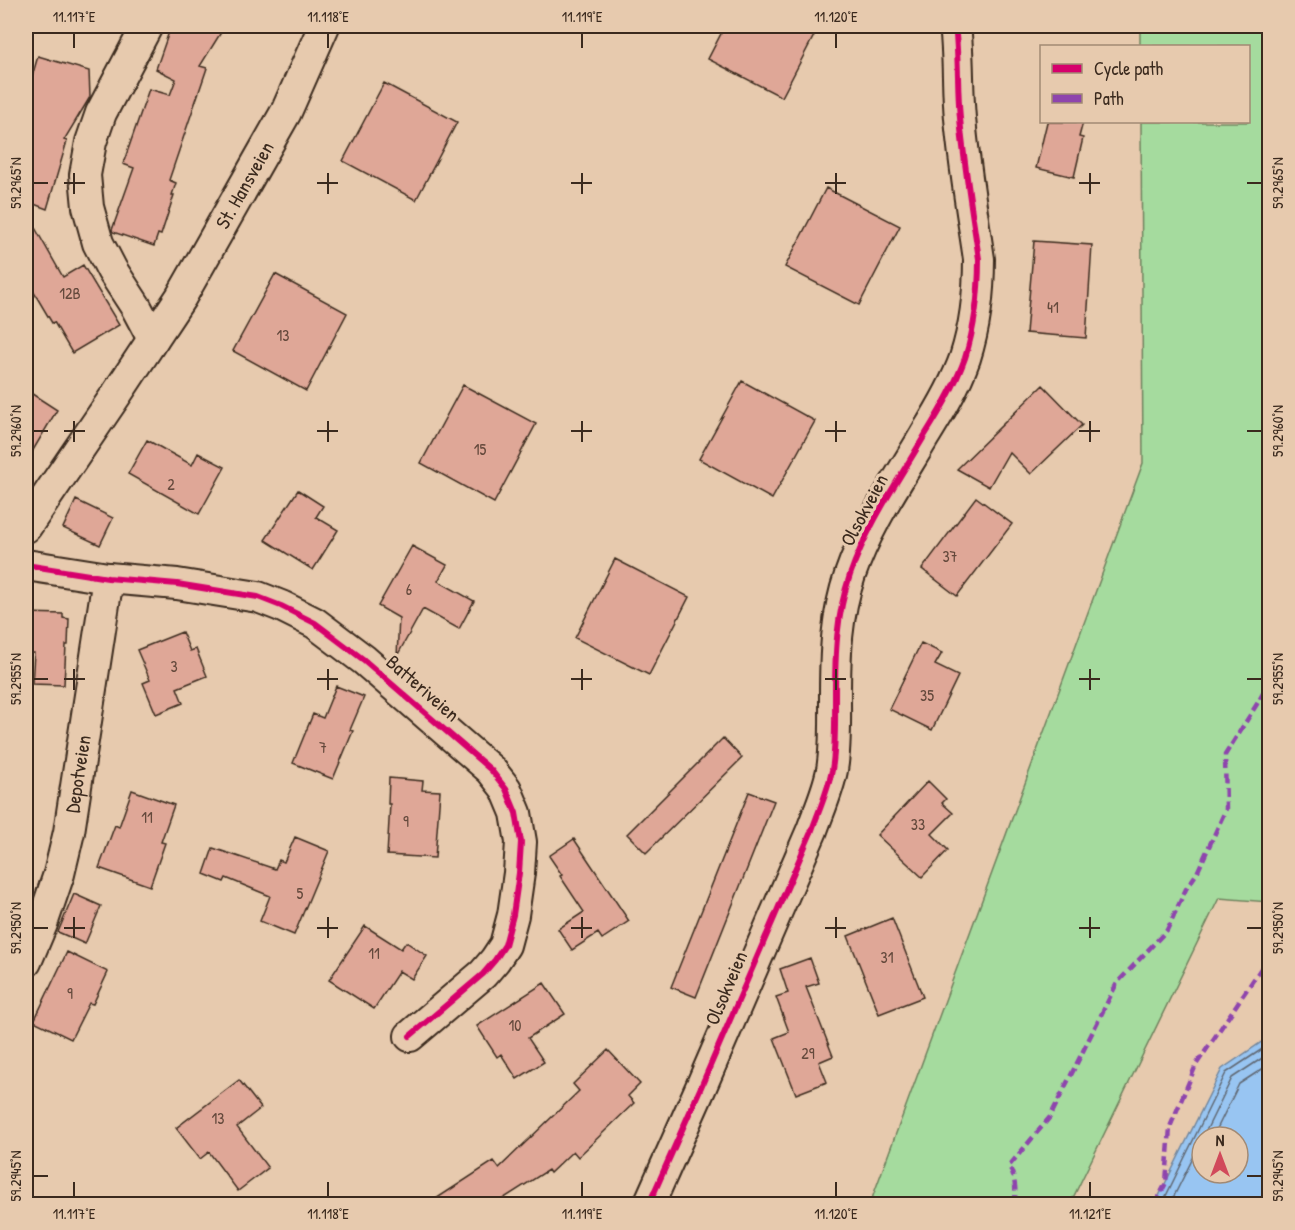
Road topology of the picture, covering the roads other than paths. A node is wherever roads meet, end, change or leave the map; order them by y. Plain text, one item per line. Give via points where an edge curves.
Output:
1 (147, 26) edge
2 (324, 26) edge
3 (955, 26) edge
4 (153, 339) junction
5 (26, 527) edge
6 (26, 566) edge
7 (108, 578) junction
8 (26, 962) edge
9 (410, 1036) dead end
10 (649, 1204) edge

1 - 4 street via 101,113 90,142 85,175 88,207 98,243
2 - 4 street, St. Hansveien via 286,112
3 - 10 street, Olsokveien via 962,134 979,260 973,329 945,402 860,549 837,632 834,749 827,789
4 - 5 street, St. Hansveien
6 - 7 street, Batteriveien
7 - 8 street, Depotveien via 69,832 52,894
7 - 9 street, Batteriveien via 258,597 315,623 412,700 491,770 506,789 516,813 521,842 513,915 505,945 483,974

